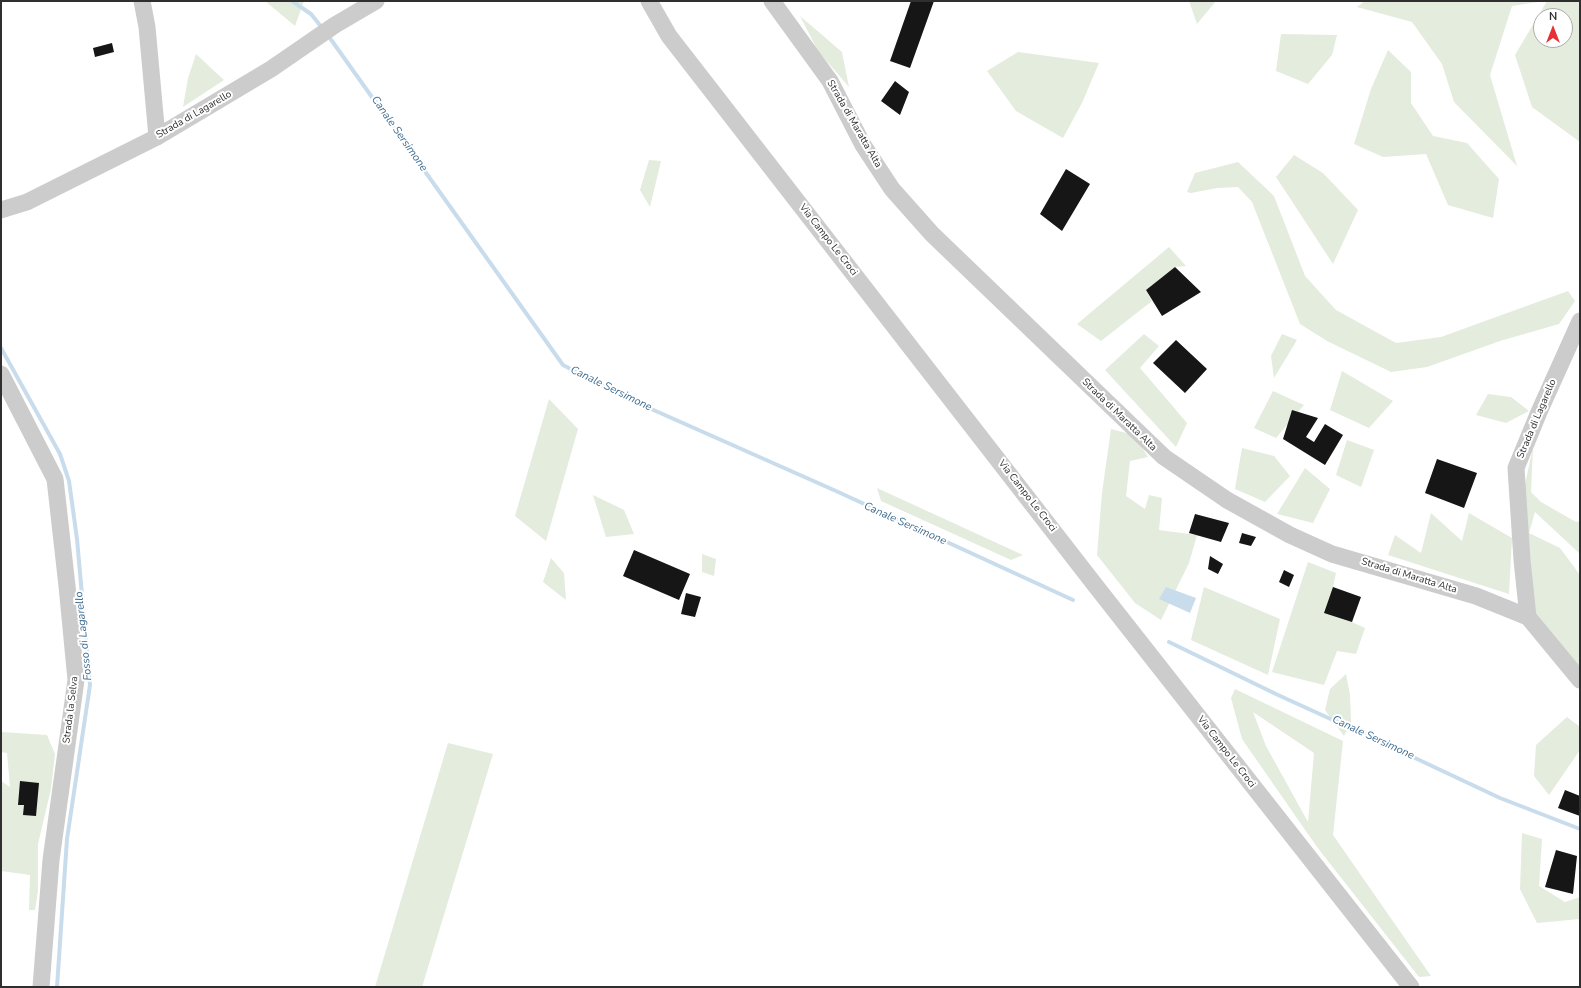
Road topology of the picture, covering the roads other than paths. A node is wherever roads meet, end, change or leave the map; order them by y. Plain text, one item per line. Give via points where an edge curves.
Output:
1 (142, 1) edge
2 (376, 1) edge
3 (649, 1) edge
4 (772, 1) edge
5 (157, 137) junction
6 (1, 210) edge
7 (1580, 321) edge
8 (1, 374) edge
9 (1528, 617) junction
10 (1580, 680) edge
11 (40, 987) edge
12 (1411, 987) edge

1 - 5 street via 147,27
2 - 5 street, Strada di Lagarello via 335,25 271,69
3 - 12 street, Via Campo Le Croci via 670,36
4 - 9 street, Strada di Maratta Alta via 830,81 863,145 892,189 932,234 1164,457 1227,500 1290,535 1332,554 1476,596
5 - 6 street, Strada di Lagarello via 27,202
7 - 9 street, Strada di Lagarello via 1538,412 1516,468
8 - 11 street, Strada la Selva via 55,479 76,680 51,860
9 - 10 street, Strada di Maratta Alta

